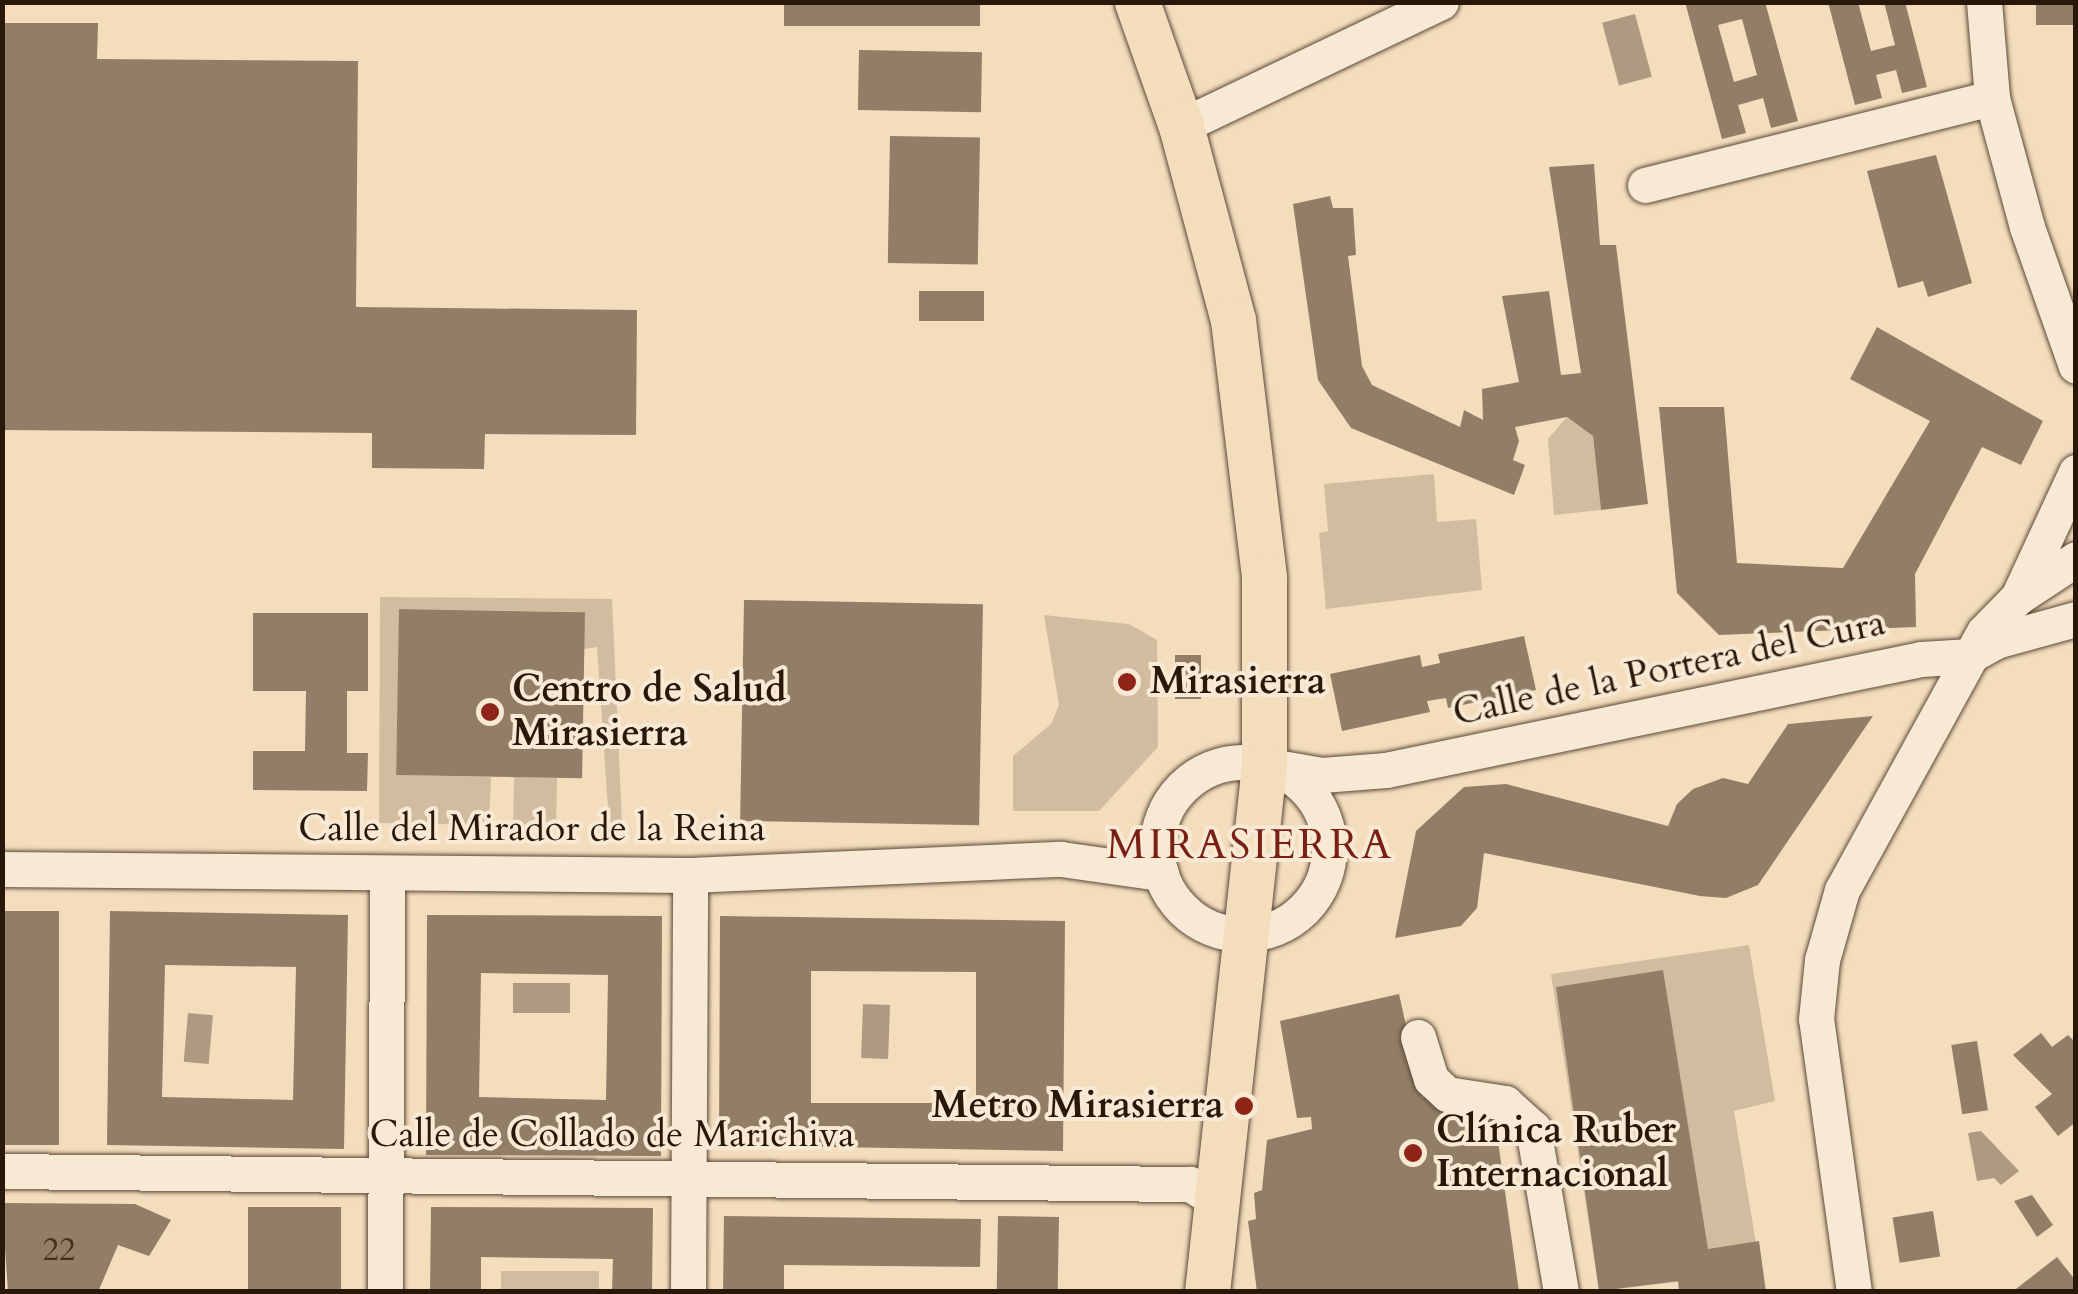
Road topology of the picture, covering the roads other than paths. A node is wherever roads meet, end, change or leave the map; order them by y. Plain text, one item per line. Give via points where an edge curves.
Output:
1 (1112, 2) edge
2 (1137, 2) edge
3 (1440, 2) edge
4 (1984, 2) edge
5 (1992, 98) junction
6 (1181, 126) junction
7 (1644, 186) dead end
8 (2076, 366) edge
9 (2076, 472) edge
10 (2076, 559) edge
11 (2030, 579) junction
12 (2076, 617) edge
13 (2038, 630) junction
14 (2076, 633) edge
15 (1970, 656) junction
16 (1251, 763) junction
17 (1386, 770) junction
18 (1324, 818) junction
19 (1158, 830) junction
20 (1061, 859) junction
21 (2, 869) edge
22 (1160, 874) junction
23 (387, 875) junction
24 (690, 875) junction
25 (1232, 932) junction
26 (1418, 1037) dead end
27 (2, 1171) edge
28 (386, 1176) junction
29 (688, 1176) junction
30 (1202, 1192) junction
31 (385, 1292) edge
32 (688, 1292) edge
33 (1182, 1292) edge
34 (1207, 1292) edge
35 (1561, 1292) edge
36 (1854, 1292) edge

1 - 16 main road via 1157,131 1212,361 1239,580
2 - 6 main road
3 - 6 street
4 - 5 street
5 - 7 street
5 - 8 street via 2027,228
6 - 16 main road via 1233,320 1250,434 1264,578
9 - 11 street
10 - 11 street
11 - 12 street
11 - 15 street
12 - 13 street, Calle de la Portera del Cura
13 - 14 street
13 - 15 street, Calle de la Portera del Cura
15 - 17 street, Calle de la Portera del Cura via 1921,660
15 - 36 street via 1868,834 1822,960 1820,1064
16 - 17 street, Calle de la Portera del Cura via 1322,775
16 - 18 street via 1306,790
16 - 19 street via 1186,783
16 - 25 main road
17 - 18 street, Calle de la Portera del Cura via 1344,791
18 - 25 street via 1328,858 1314,896 1284,924
19 - 20 street, Calle del Mirador de la Reina
19 - 22 street
20 - 22 street, Calle del Mirador de la Reina
20 - 24 street, Calle del Mirador de la Reina
21 - 23 street, Calle del Mirador de la Reina
22 - 25 street via 1183,910
23 - 24 street, Calle del Mirador de la Reina
23 - 28 street
24 - 29 street
25 - 30 main road
26 - 35 street via 1435,1085 1466,1100 1505,1104 1534,1128
27 - 28 street, Calle de Collado de Marichiva
28 - 29 street, Calle de Collado de Marichiva
28 - 31 street
29 - 30 street, Calle de Collado de Marichiva
29 - 32 street
30 - 33 main road
30 - 34 main road

